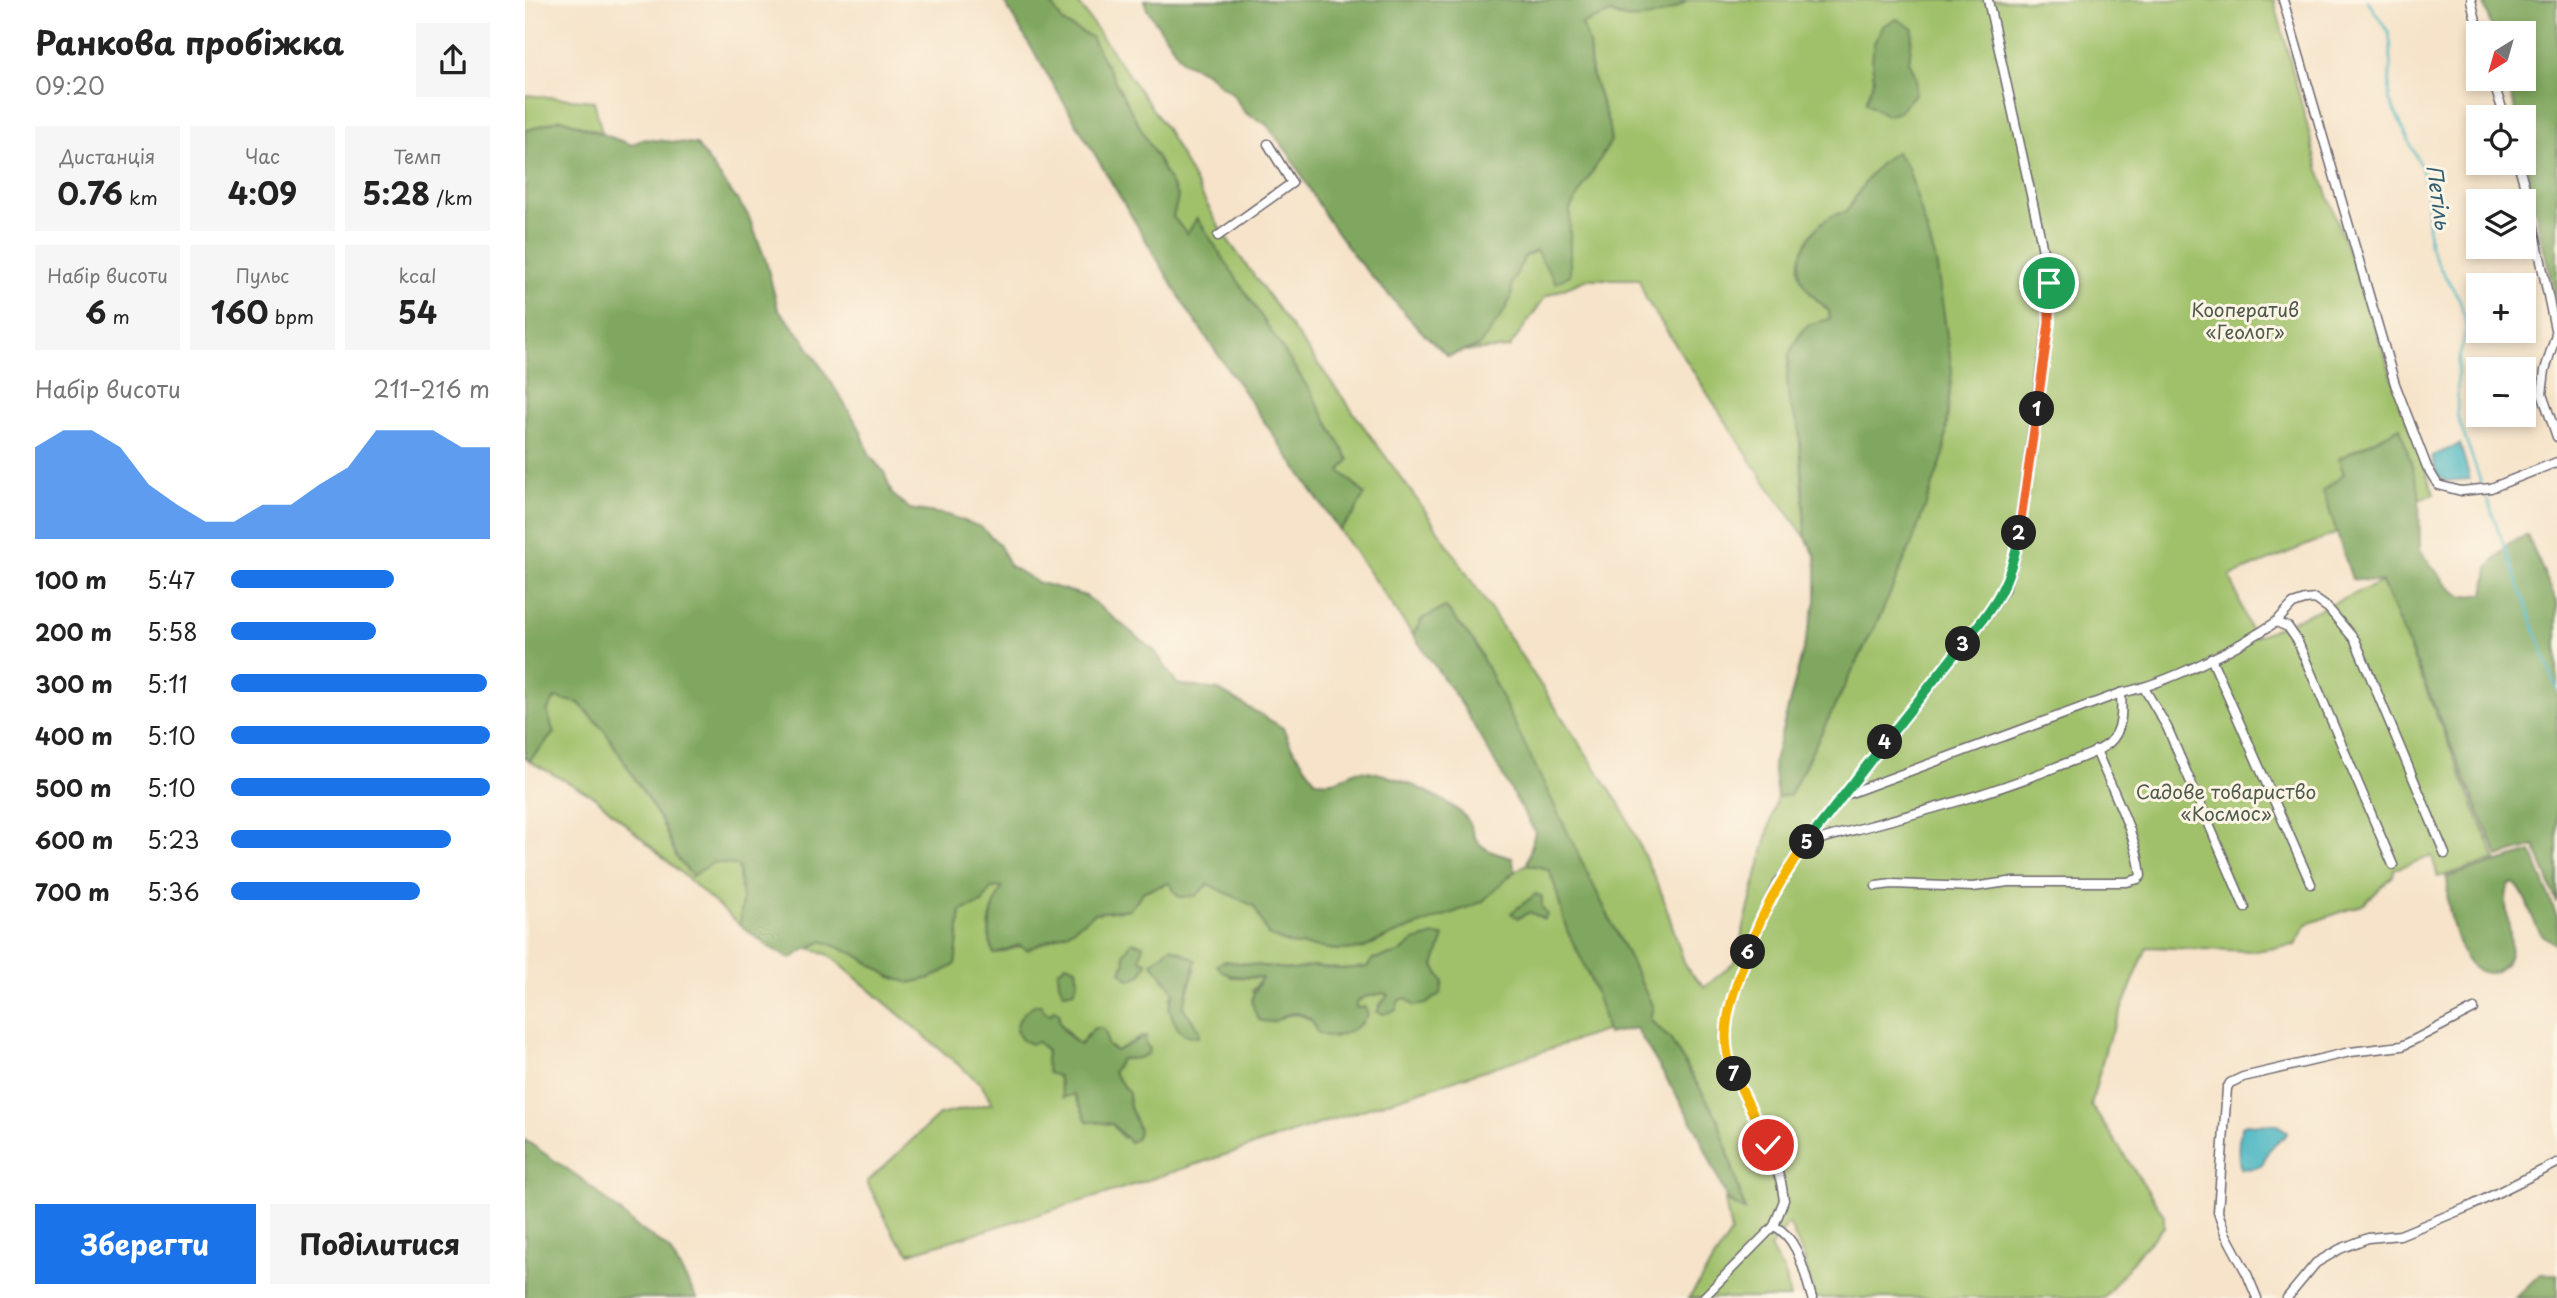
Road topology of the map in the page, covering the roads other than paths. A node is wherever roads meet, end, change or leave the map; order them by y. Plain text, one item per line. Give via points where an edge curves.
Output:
1 (1988, 0) edge
2 (2283, 0) edge
3 (2471, 0) edge
4 (2476, 21) edge
5 (1268, 144) dead end
6 (2521, 175) edge
7 (1218, 236) dead end
8 (2557, 437) edge
9 (2557, 462) edge
10 (2276, 622) junction
11 (2211, 658) junction
12 (2144, 688) junction
13 (2121, 693) junction
14 (2096, 750) junction
15 (1842, 796) junction
16 (1806, 843) junction
17 (2445, 853) dead end
18 (2393, 866) dead end
19 (2311, 884) dead end
20 (1876, 886) dead end
21 (2245, 908) dead end
22 (2473, 1009) dead end
23 (2557, 1163) edge
24 (1774, 1226) junction
25 (1703, 1298) edge
26 (1812, 1298) edge
27 (2257, 1298) edge
28 (2287, 1298) edge

1 - 15 street via 2049,283 2050,304 2015,556 1990,610
2 - 9 street via 2395,384 2427,467 2438,485 2461,491 2491,488
3 - 4 street
5 - 7 street via 1292,183
6 - 8 street via 2556,334 2542,394
10 - 11 street
10 - 17 street via 2293,604 2315,599 2355,640
10 - 18 street via 2288,627 2297,640
11 - 12 street
11 - 19 street
12 - 13 street
12 - 21 street via 2167,727
13 - 14 street via 2118,730
13 - 15 street
14 - 16 street via 2012,785
14 - 20 street via 2135,849 2139,879 1973,887
15 - 16 street
16 - 24 street via 1764,910 1725,1031 1728,1061 1781,1182 1784,1200
22 - 27 street via 2402,1046 2350,1052 2230,1083 2218,1212
23 - 28 street via 2400,1235 2368,1238 2340,1249 2316,1263
24 - 25 street
24 - 26 street via 1786,1232 1795,1247

